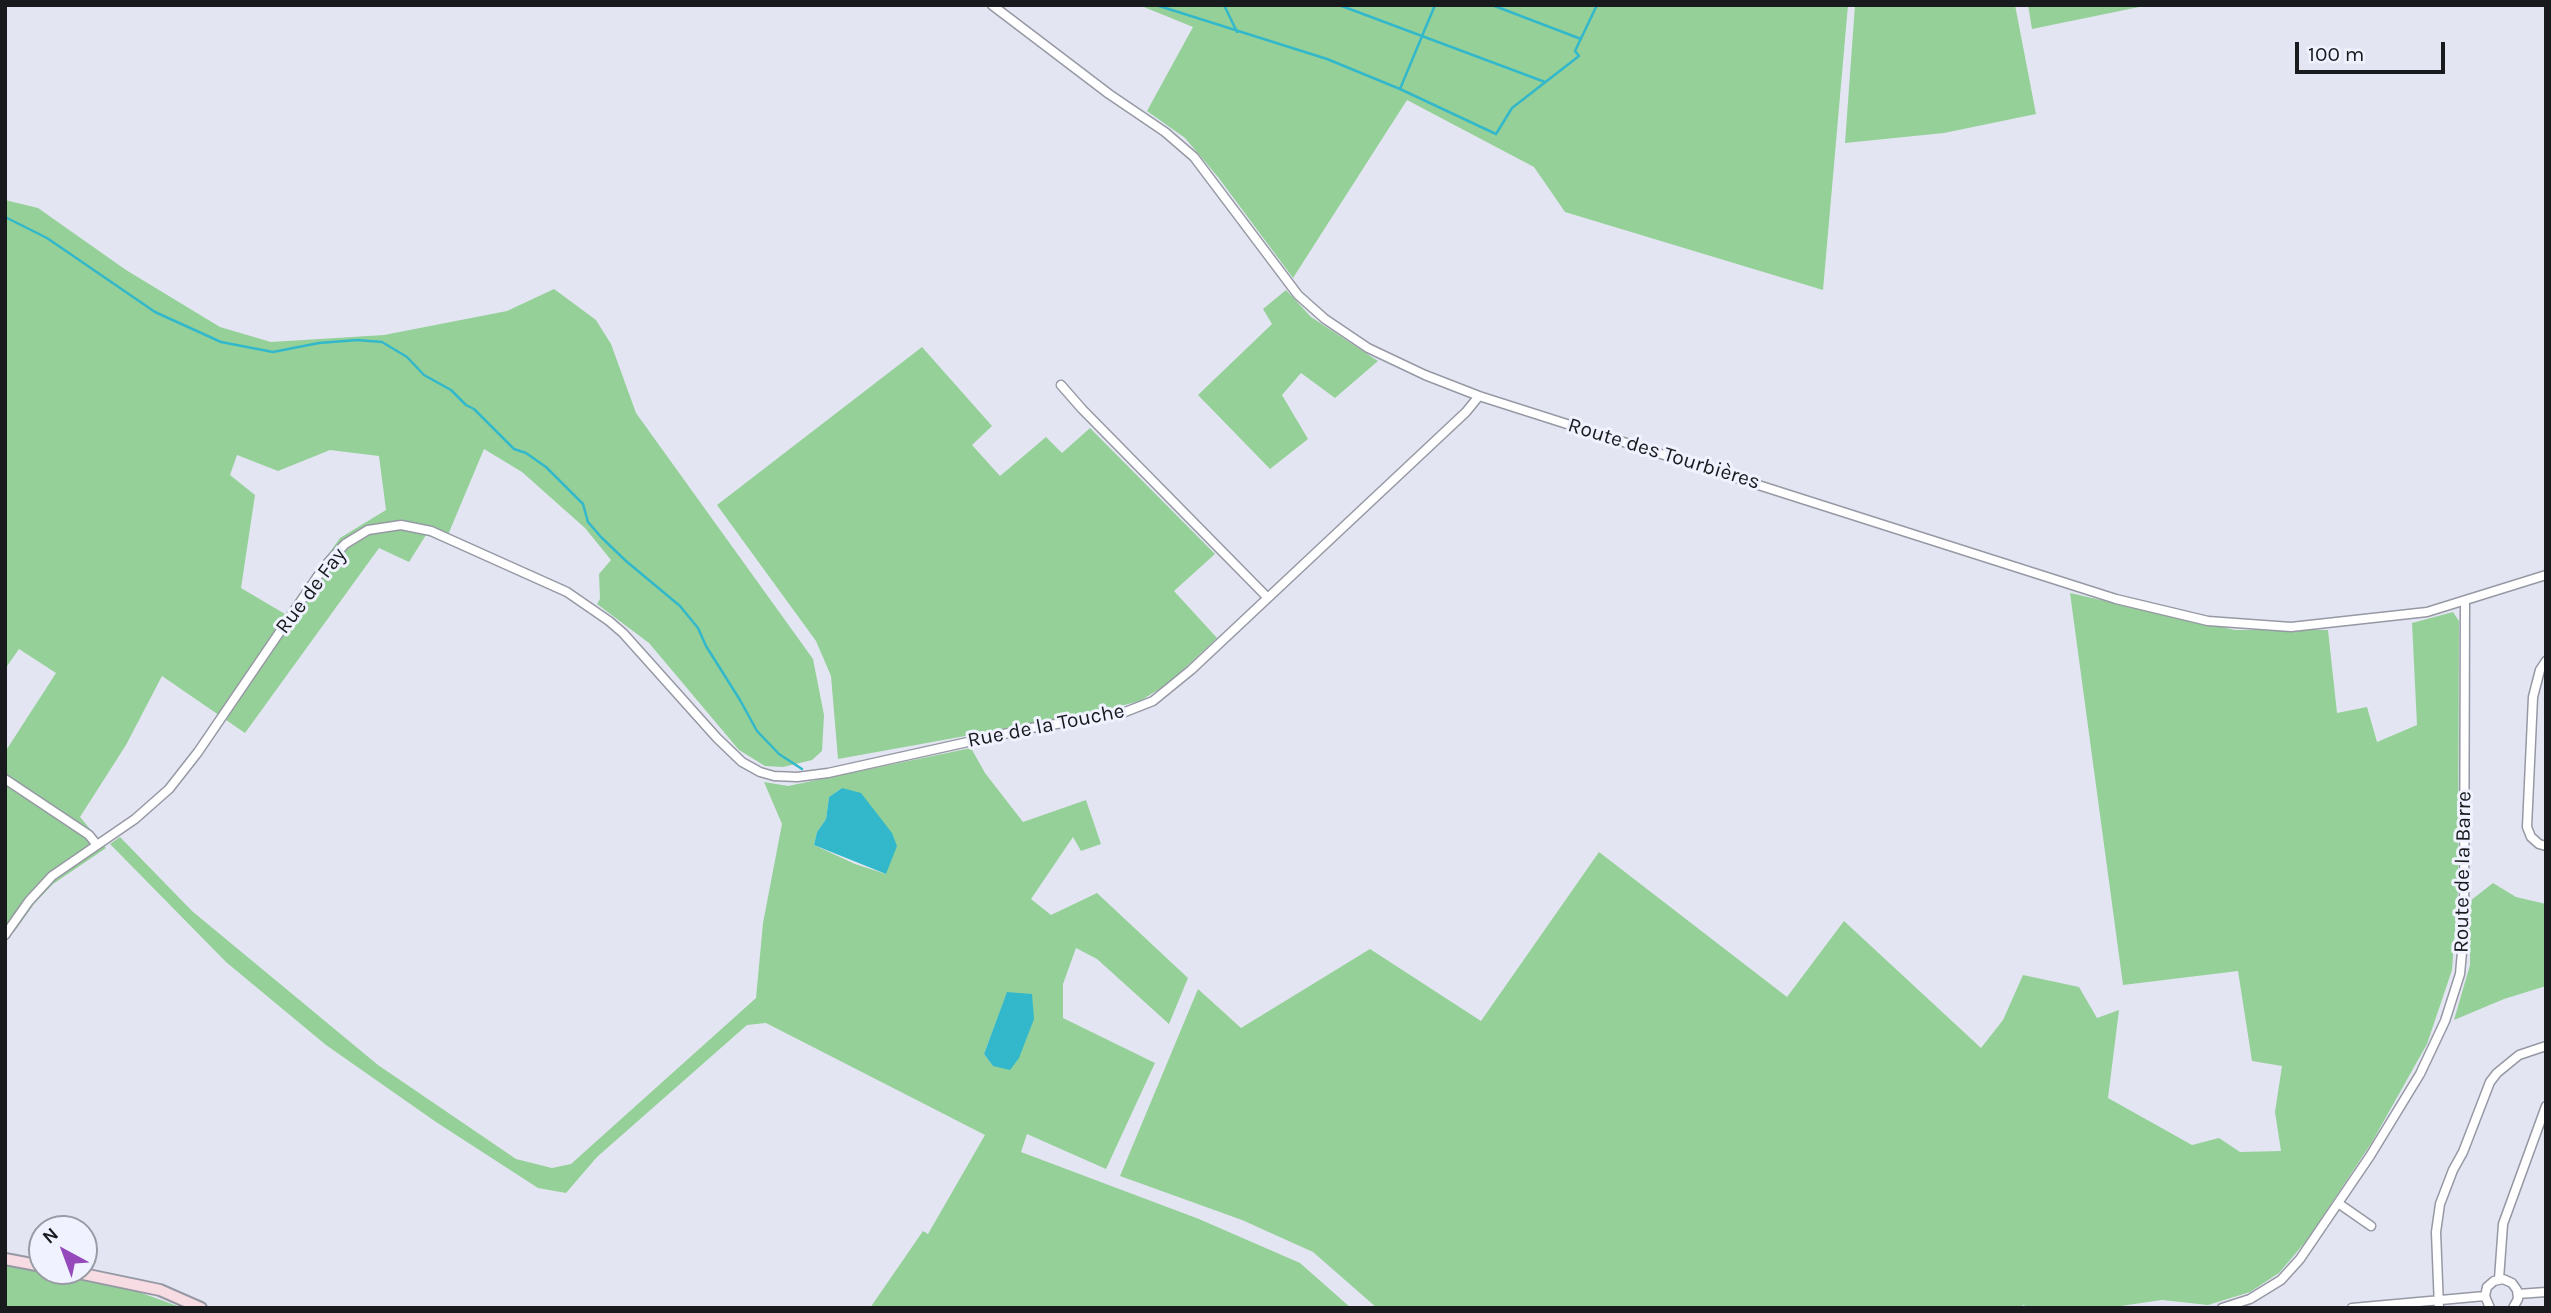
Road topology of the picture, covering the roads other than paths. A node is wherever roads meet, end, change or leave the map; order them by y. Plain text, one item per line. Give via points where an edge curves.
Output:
1 (992, 5) edge
2 (1061, 385) dead end
3 (1479, 396) junction
4 (2546, 575) edge
5 (1267, 597) junction
6 (2465, 601) junction
7 (2546, 661) edge
8 (828, 773) joint
9 (5, 779) edge
10 (97, 845) junction
11 (2546, 846) edge
12 (5, 935) edge
13 (2546, 1046) edge
14 (2546, 1106) edge
15 (2338, 1203) junction
16 (2371, 1226) dead end
17 (5, 1259) edge
18 (28, 1263) edge
19 (98, 1277) edge
20 (2499, 1279) junction
21 (2546, 1292) edge
22 (2518, 1294) junction
23 (2485, 1296) junction
24 (2439, 1303) edge
25 (201, 1308) edge
26 (2222, 1308) edge
27 (2352, 1308) edge
28 (2490, 1308) edge
29 (2513, 1308) edge

1 - 3 street, Route des Tourbières via 1194,157 1298,295 1325,319 1368,348
2 - 5 street
3 - 5 street, Rue de la Touche
3 - 6 street, Route des Tourbières via 2116,599 2208,621 2291,627 2427,612
4 - 6 street
5 - 8 street, Rue de la Touche via 1170,688 1136,709
6 - 15 street, Route de la Barre via 2460,974 2445,1021 2420,1074
7 - 11 street via 2532,697 2527,827 2531,837
8 - 10 street, Rue de Fay via 786,777 760,772 718,738 623,633 567,592 431,531 385,525 356,536 335,554 170,789
9 - 10 street
10 - 12 street, Rue de Fay via 52,876
13 - 24 street via 2519,1055 2490,1082 2453,1170 2440,1204 2436,1232
14 - 20 street via 2502,1224
15 - 16 street
15 - 26 street, Route de la Barre via 2281,1280 2250,1299
17 - 18 main road
19 - 25 main road via 160,1290
20 - 22 street via 2512,1283
20 - 23 street via 2487,1287
21 - 22 street
22 - 29 street
23 - 24 street
23 - 28 street
24 - 27 street

